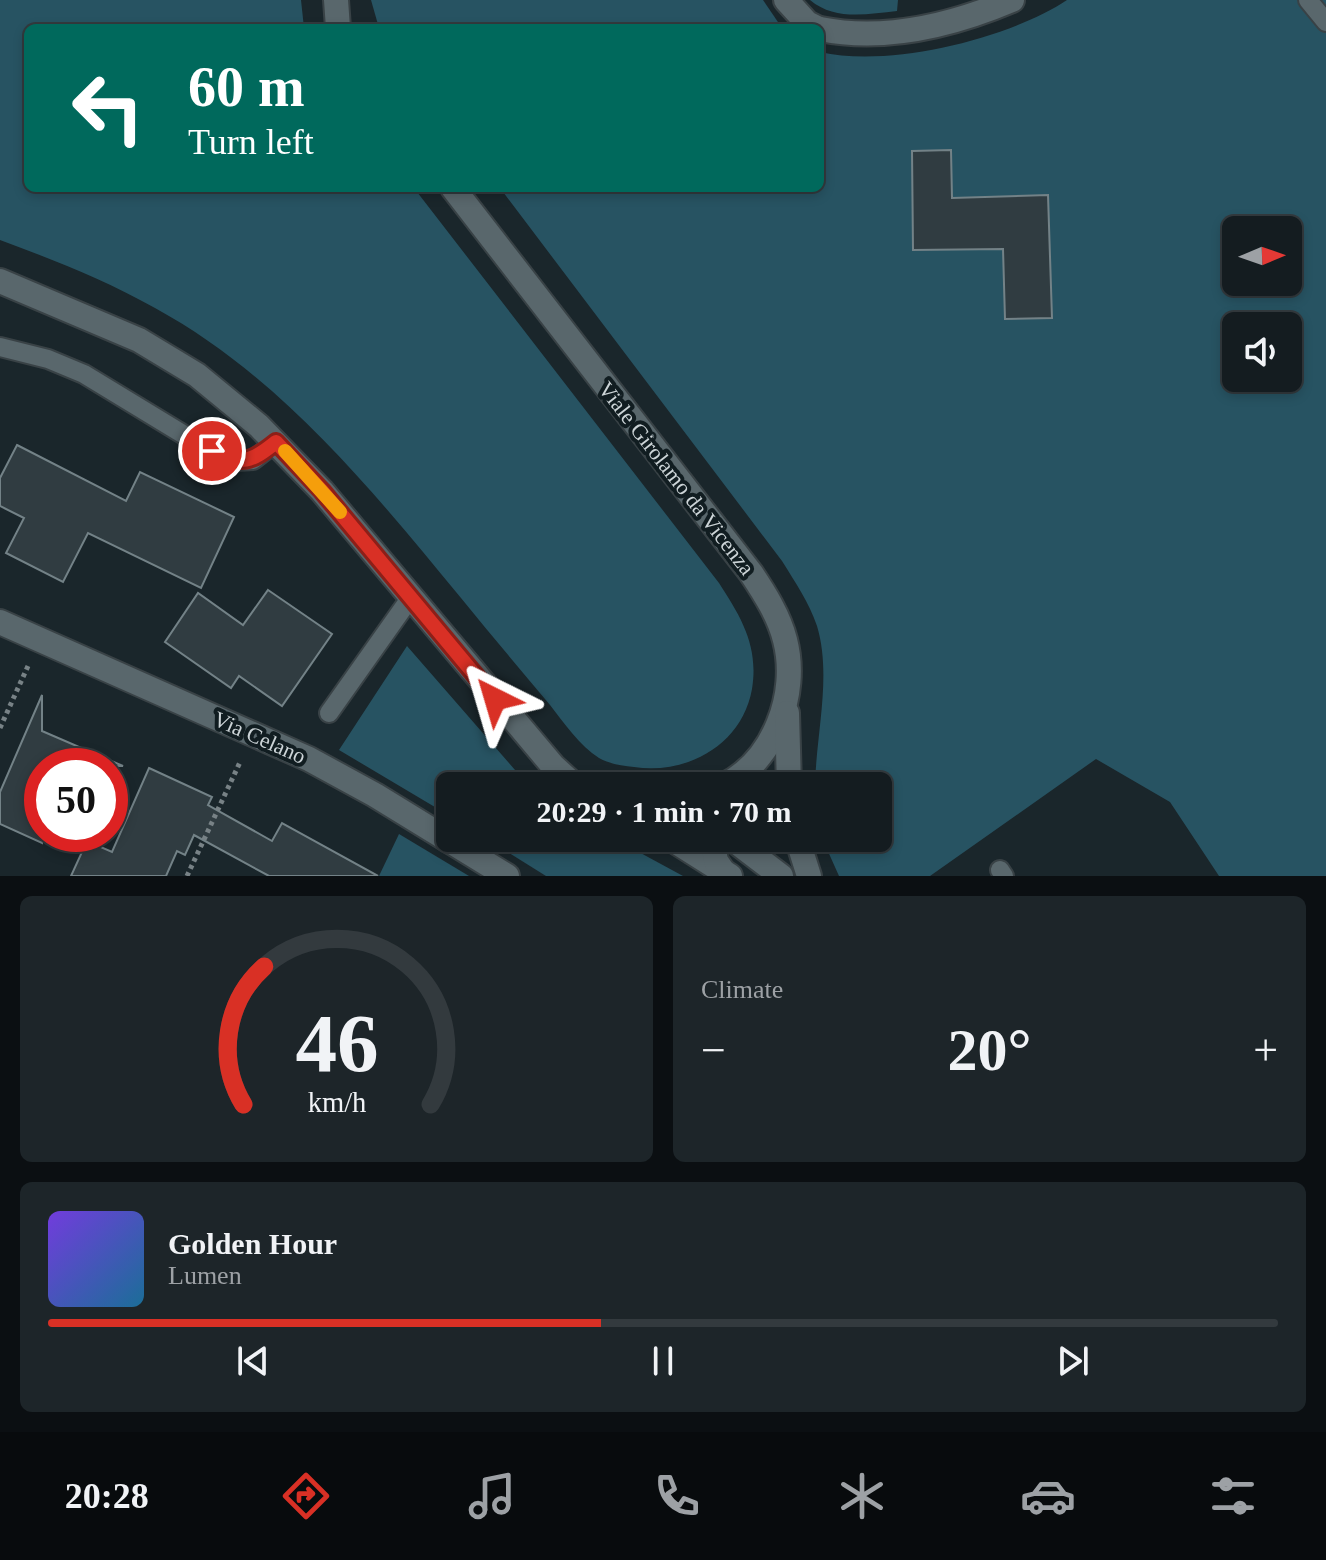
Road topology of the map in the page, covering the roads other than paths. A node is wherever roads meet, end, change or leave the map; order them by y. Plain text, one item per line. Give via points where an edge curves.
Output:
1 (336, 0) edge
2 (786, 0) edge
3 (1012, 0) edge
4 (1308, 0) edge
5 (1326, 22) edge
6 (338, 24) edge
7 (809, 24) edge
8 (824, 29) edge
9 (456, 192) edge
10 (0, 281) edge
11 (0, 347) edge
12 (276, 442) junction
13 (411, 597) junction
14 (0, 622) edge
15 (788, 678) junction
16 (329, 713) dead end
17 (560, 772) edge
18 (741, 772) edge
19 (789, 772) edge
20 (692, 852) edge
21 (714, 852) edge
22 (749, 852) edge
23 (801, 852) edge
24 (727, 874) edge
25 (507, 876) edge
26 (781, 876) edge
27 (809, 876) edge

1 - 6 main road
2 - 7 main road
3 - 8 main road via 932,27 857,33
4 - 5 lane
9 - 15 main road, Viale Girolamo da Vicenza via 759,585 785,641
10 - 12 main road via 108,325 167,356
11 - 12 lane via 84,374 226,458 253,460
12 - 13 main road
13 - 16 lane
13 - 17 main road
14 - 25 main road, Via Celano via 353,782
15 - 18 main road, Viale Girolamo da Vicenza via 773,735
15 - 19 main road
20 - 24 main road
21 - 24 main road
22 - 26 main road
23 - 27 main road

